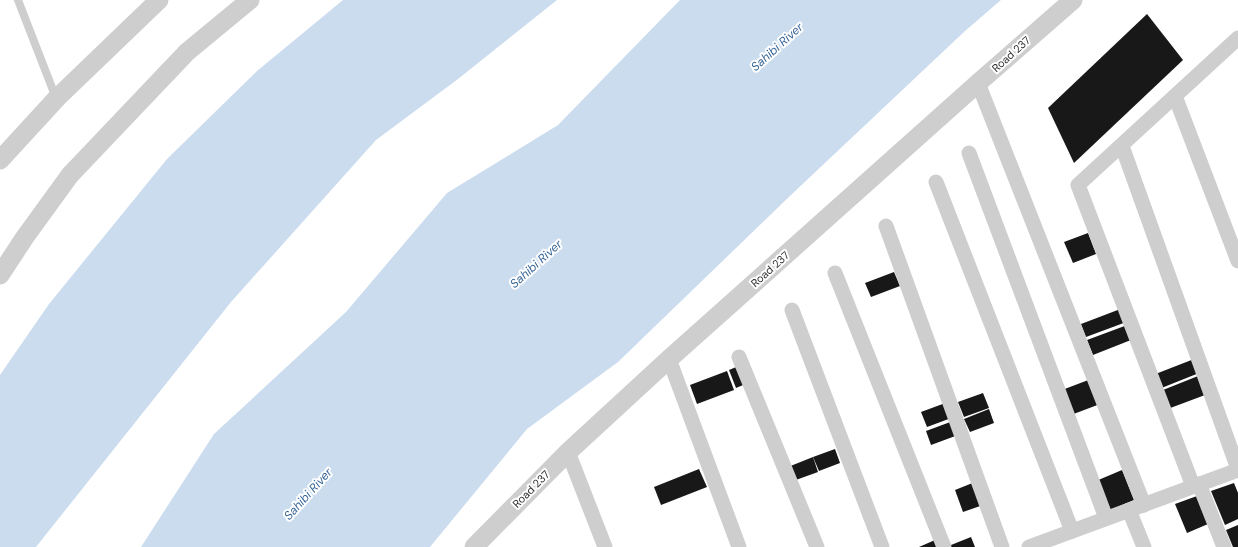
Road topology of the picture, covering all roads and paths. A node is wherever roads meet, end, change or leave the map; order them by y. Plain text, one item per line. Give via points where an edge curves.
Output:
1 (18, 0) edge
2 (159, 0) edge
3 (250, 0) edge
4 (1073, 0) edge
5 (1236, 45) edge
6 (978, 83) junction
7 (1175, 96) junction
8 (57, 98) junction
9 (1122, 146) junction
10 (969, 153) dead end
11 (0, 160) edge
12 (936, 182) dead end
13 (886, 226) dead end
14 (1238, 261) edge
15 (835, 273) dead end
16 (0, 275) edge
17 (792, 310) dead end
18 (738, 357) dead end
19 (669, 359) junction
20 (568, 452) junction
21 (1238, 469) edge
22 (1196, 485) junction
23 (1144, 505) junction
24 (1129, 510) junction
25 (1106, 518) junction
26 (1072, 531) junction
27 (1056, 542) edge
28 (474, 547) edge
29 (605, 547) edge
30 (738, 547) edge
31 (817, 547) edge
32 (882, 547) edge
33 (944, 547) edge
34 (1002, 547) edge
35 (1029, 547) edge
36 (1144, 547) edge
37 (1224, 547) edge

1 - 8 lane
2 - 8 street
3 - 16 street via 187,52 70,175
4 - 6 street, Road 237
5 - 7 street
6 - 19 street, Road 237
6 - 23 street
7 - 9 street
7 - 14 street
8 - 11 street
9 - 21 street
9 - 22 street via 1078,185
10 - 25 street
12 - 26 street
13 - 34 street
15 - 33 street
17 - 32 street
18 - 31 street
19 - 20 street, Road 237
19 - 30 street
20 - 28 street, Road 237
20 - 29 street
21 - 22 street
22 - 23 street
22 - 37 street
23 - 24 street
24 - 25 street
24 - 36 street
25 - 26 street
26 - 27 street
27 - 35 street

